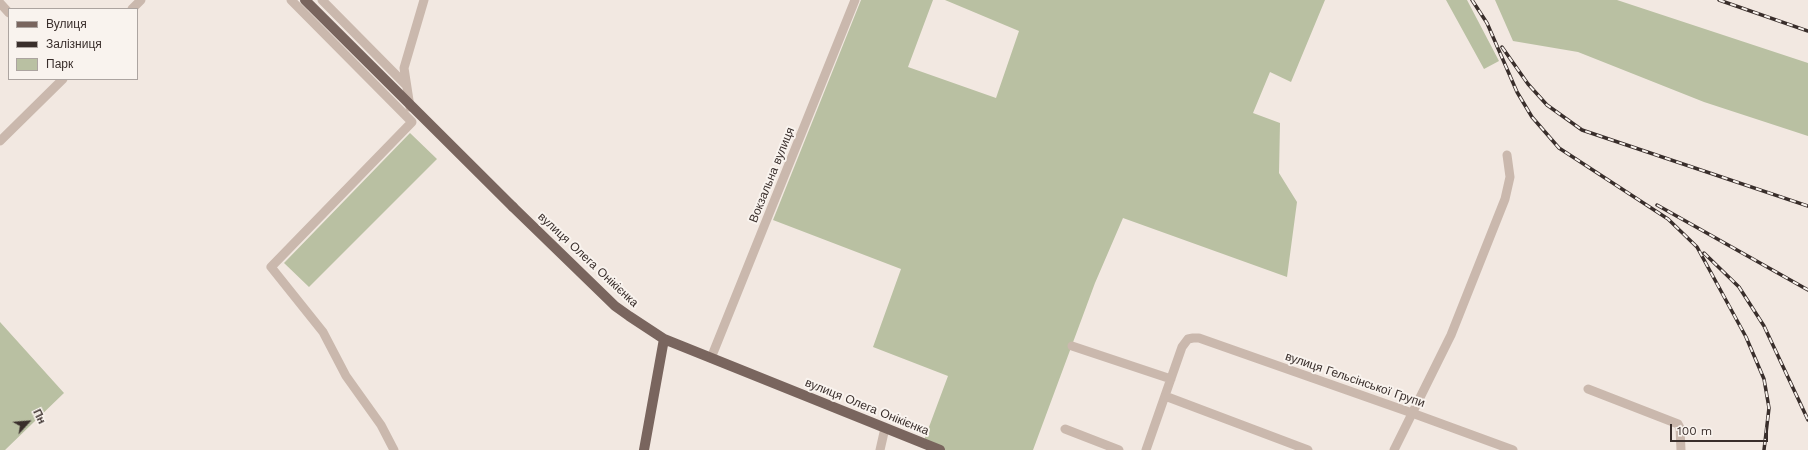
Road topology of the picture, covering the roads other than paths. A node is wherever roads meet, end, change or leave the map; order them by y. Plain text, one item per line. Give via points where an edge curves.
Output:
1 (140, 0) edge
2 (291, 0) edge
3 (305, 0) edge
4 (322, 0) edge
5 (424, 0) edge
6 (855, 0) edge
7 (0, 3) edge
8 (133, 8) edge
9 (8, 12) edge
10 (62, 80) edge
11 (406, 84) junction
12 (412, 122) junction
13 (0, 141) edge
14 (1507, 155) dead end
15 (664, 339) junction
16 (1072, 346) dead end
17 (711, 358) junction
18 (1171, 379) junction
19 (1588, 389) dead end
20 (1165, 396) junction
21 (1412, 413) junction
22 (885, 428) junction
23 (1065, 429) dead end
24 (394, 450) edge
25 (644, 450) edge
26 (880, 450) edge
27 (940, 450) edge
28 (1119, 450) edge
29 (1146, 450) edge
30 (1308, 450) edge
31 (1394, 450) edge
32 (1513, 450) edge
33 (1681, 450) edge

1 - 8 street
2 - 12 street
3 - 15 main road, вулиця Олега Онікієнка, bridge via 615,306
4 - 11 street
5 - 11 street via 404,68
6 - 17 street, Вокзальна вулиця
7 - 9 street
10 - 13 street
11 - 12 street
12 - 24 street via 271,267 323,332 346,376 381,425
14 - 21 street via 1510,177 1505,199 1451,335
15 - 17 main road, вулиця Олега Онікієнка
15 - 25 main road
16 - 18 street
17 - 22 main road, вулиця Олега Онікієнка
18 - 20 street
18 - 21 street, вулиця Гельсінської Групи via 1182,347 1188,339 1199,338
19 - 33 street via 1678,424
20 - 29 street
20 - 30 street
21 - 31 street
21 - 32 street, вулиця Гельсінської Групи
22 - 26 street
22 - 27 main road, вулиця Олега Онікієнка
23 - 28 street

